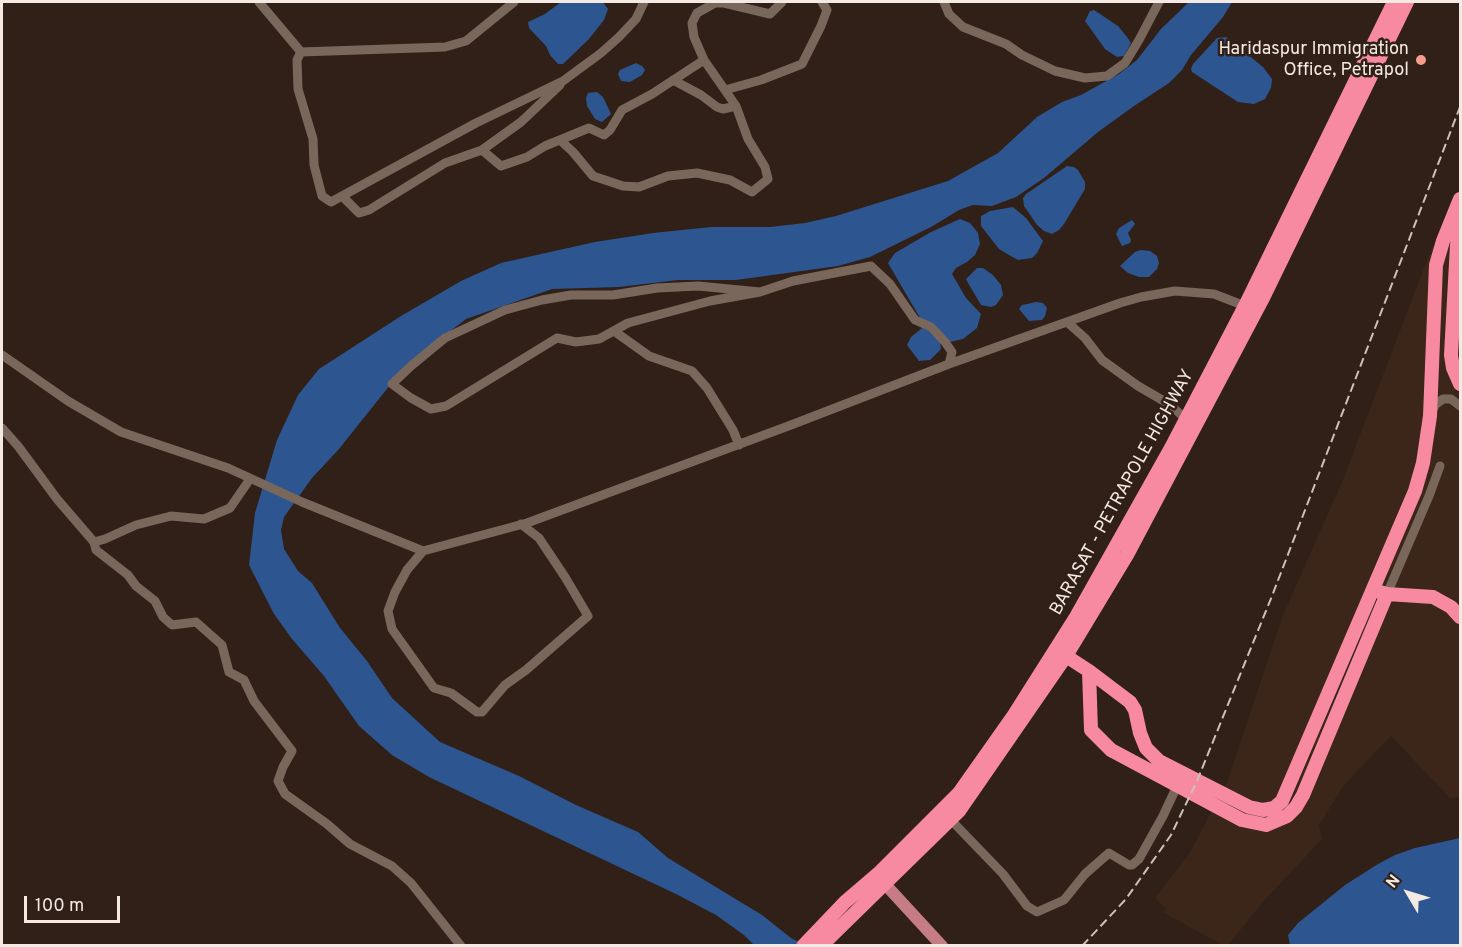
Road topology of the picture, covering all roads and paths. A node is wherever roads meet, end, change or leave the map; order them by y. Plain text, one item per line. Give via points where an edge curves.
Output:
1 (259, 2) edge
2 (514, 2) edge
3 (645, 2) edge
4 (782, 2) edge
5 (822, 2) edge
6 (944, 2) edge
7 (1159, 2) edge
8 (1394, 2) edge
9 (1407, 2) edge
10 (702, 4) edge
11 (301, 52) junction
12 (704, 60) junction
13 (673, 80) junction
14 (563, 81) junction
15 (725, 90) junction
16 (736, 106) junction
17 (560, 140) junction
18 (482, 150) junction
19 (342, 196) junction
20 (1461, 199) edge
21 (1461, 226) edge
22 (760, 292) junction
23 (1245, 306) junction
24 (1067, 322) junction
25 (614, 331) junction
26 (2, 355) edge
27 (949, 364) junction
28 (1461, 384) edge
29 (1461, 406) edge
30 (1430, 416) junction
31 (1186, 419) junction
32 (2, 428) edge
33 (739, 445) junction
34 (1440, 466) dead end
35 (251, 479) junction
36 (1415, 491) junction
37 (1429, 496) junction
38 (521, 524) junction
39 (94, 542) junction
40 (423, 551) junction
41 (1373, 589) junction
42 (1387, 594) junction
43 (1461, 617) edge
44 (1066, 656) junction
45 (1089, 670) junction
46 (1178, 786) junction
47 (950, 819) junction
48 (884, 883) junction
49 (832, 925) junction
50 (461, 945) edge
51 (803, 945) edge
52 (821, 945) edge
53 (942, 945) edge

1 - 11 street
2 - 11 street via 466,41 445,47
3 - 14 street via 636,19 619,36
4 - 10 street via 770,14 724,3
5 - 15 street via 827,10 802,64
6 - 7 street via 949,14 963,27 1006,44 1055,71 1085,78 1107,76 1125,63
8 - 23 highway, BARASAT - PETRAPOLE HIGHWAY
9 - 44 highway, BARASAT - PETRAPOLE HIGHWAY via 1257,309 1127,555
10 - 12 street via 693,23 694,37
11 - 19 street via 297,60 298,89 313,138 314,165 322,196 331,202
12 - 13 street
12 - 15 street
13 - 16 street via 717,107
13 - 17 street via 622,110 604,135 590,128
14 - 18 street via 521,122
14 - 19 street via 493,114
15 - 16 street
16 - 17 street via 768,179 752,192 730,180 697,173 668,176 639,187 623,186 592,176
17 - 18 street via 501,166
18 - 19 street via 445,163 360,213
20 - 30 highway via 1436,265
21 - 28 highway via 1451,356
22 - 25 street via 628,323
22 - 25 street via 698,286 542,300 505,310 445,339 392,384 431,409 446,406 557,338 587,341
22 - 27 street via 793,281 871,266 890,284 913,318 931,327 945,342 952,352
23 - 24 street via 1214,294 1175,291 1120,303
23 - 31 highway, BARASAT - PETRAPOLE HIGHWAY
24 - 27 street
24 - 31 street via 1102,360
25 - 33 street via 649,357 692,371 707,388
26 - 35 street via 121,432
27 - 33 street
29 - 30 street via 1443,399
30 - 36 highway
31 - 49 highway, BARASAT - PETRAPOLE HIGHWAY via 1115,552 1014,715 964,786
32 - 39 street
33 - 38 street
34 - 37 street
35 - 39 street via 230,508 204,519 171,516
35 - 40 street
36 - 37 street
36 - 41 highway
37 - 42 street
38 - 40 street
38 - 40 street via 539,538 588,616 505,685 482,712 451,693 434,688 392,629 388,611 395,592
39 - 50 street via 96,550 155,601 172,625 196,622 222,645 229,672 244,680 254,702 292,751 278,781 285,794 350,844 392,866 411,883
41 - 42 highway
41 - 45 highway via 1287,792 1274,808 1249,807 1159,761 1146,748 1130,702
42 - 43 highway via 1432,597
42 - 46 highway via 1303,795 1287,816 1255,825
44 - 45 highway
44 - 47 highway, BARASAT - PETRAPOLE HIGHWAY
45 - 46 highway via 1091,730 1111,750
46 - 47 street via 1139,859 1129,865 1109,853 1064,900 1037,912 1027,906 1003,874
47 - 48 highway, BARASAT - PETRAPOLE HIGHWAY
48 - 49 highway, BARASAT - PETRAPOLE HIGHWAY
48 - 53 main road
49 - 51 highway, BARASAT - PETRAPOLE HIGHWAY
49 - 52 highway, BARASAT - PETRAPOLE HIGHWAY

